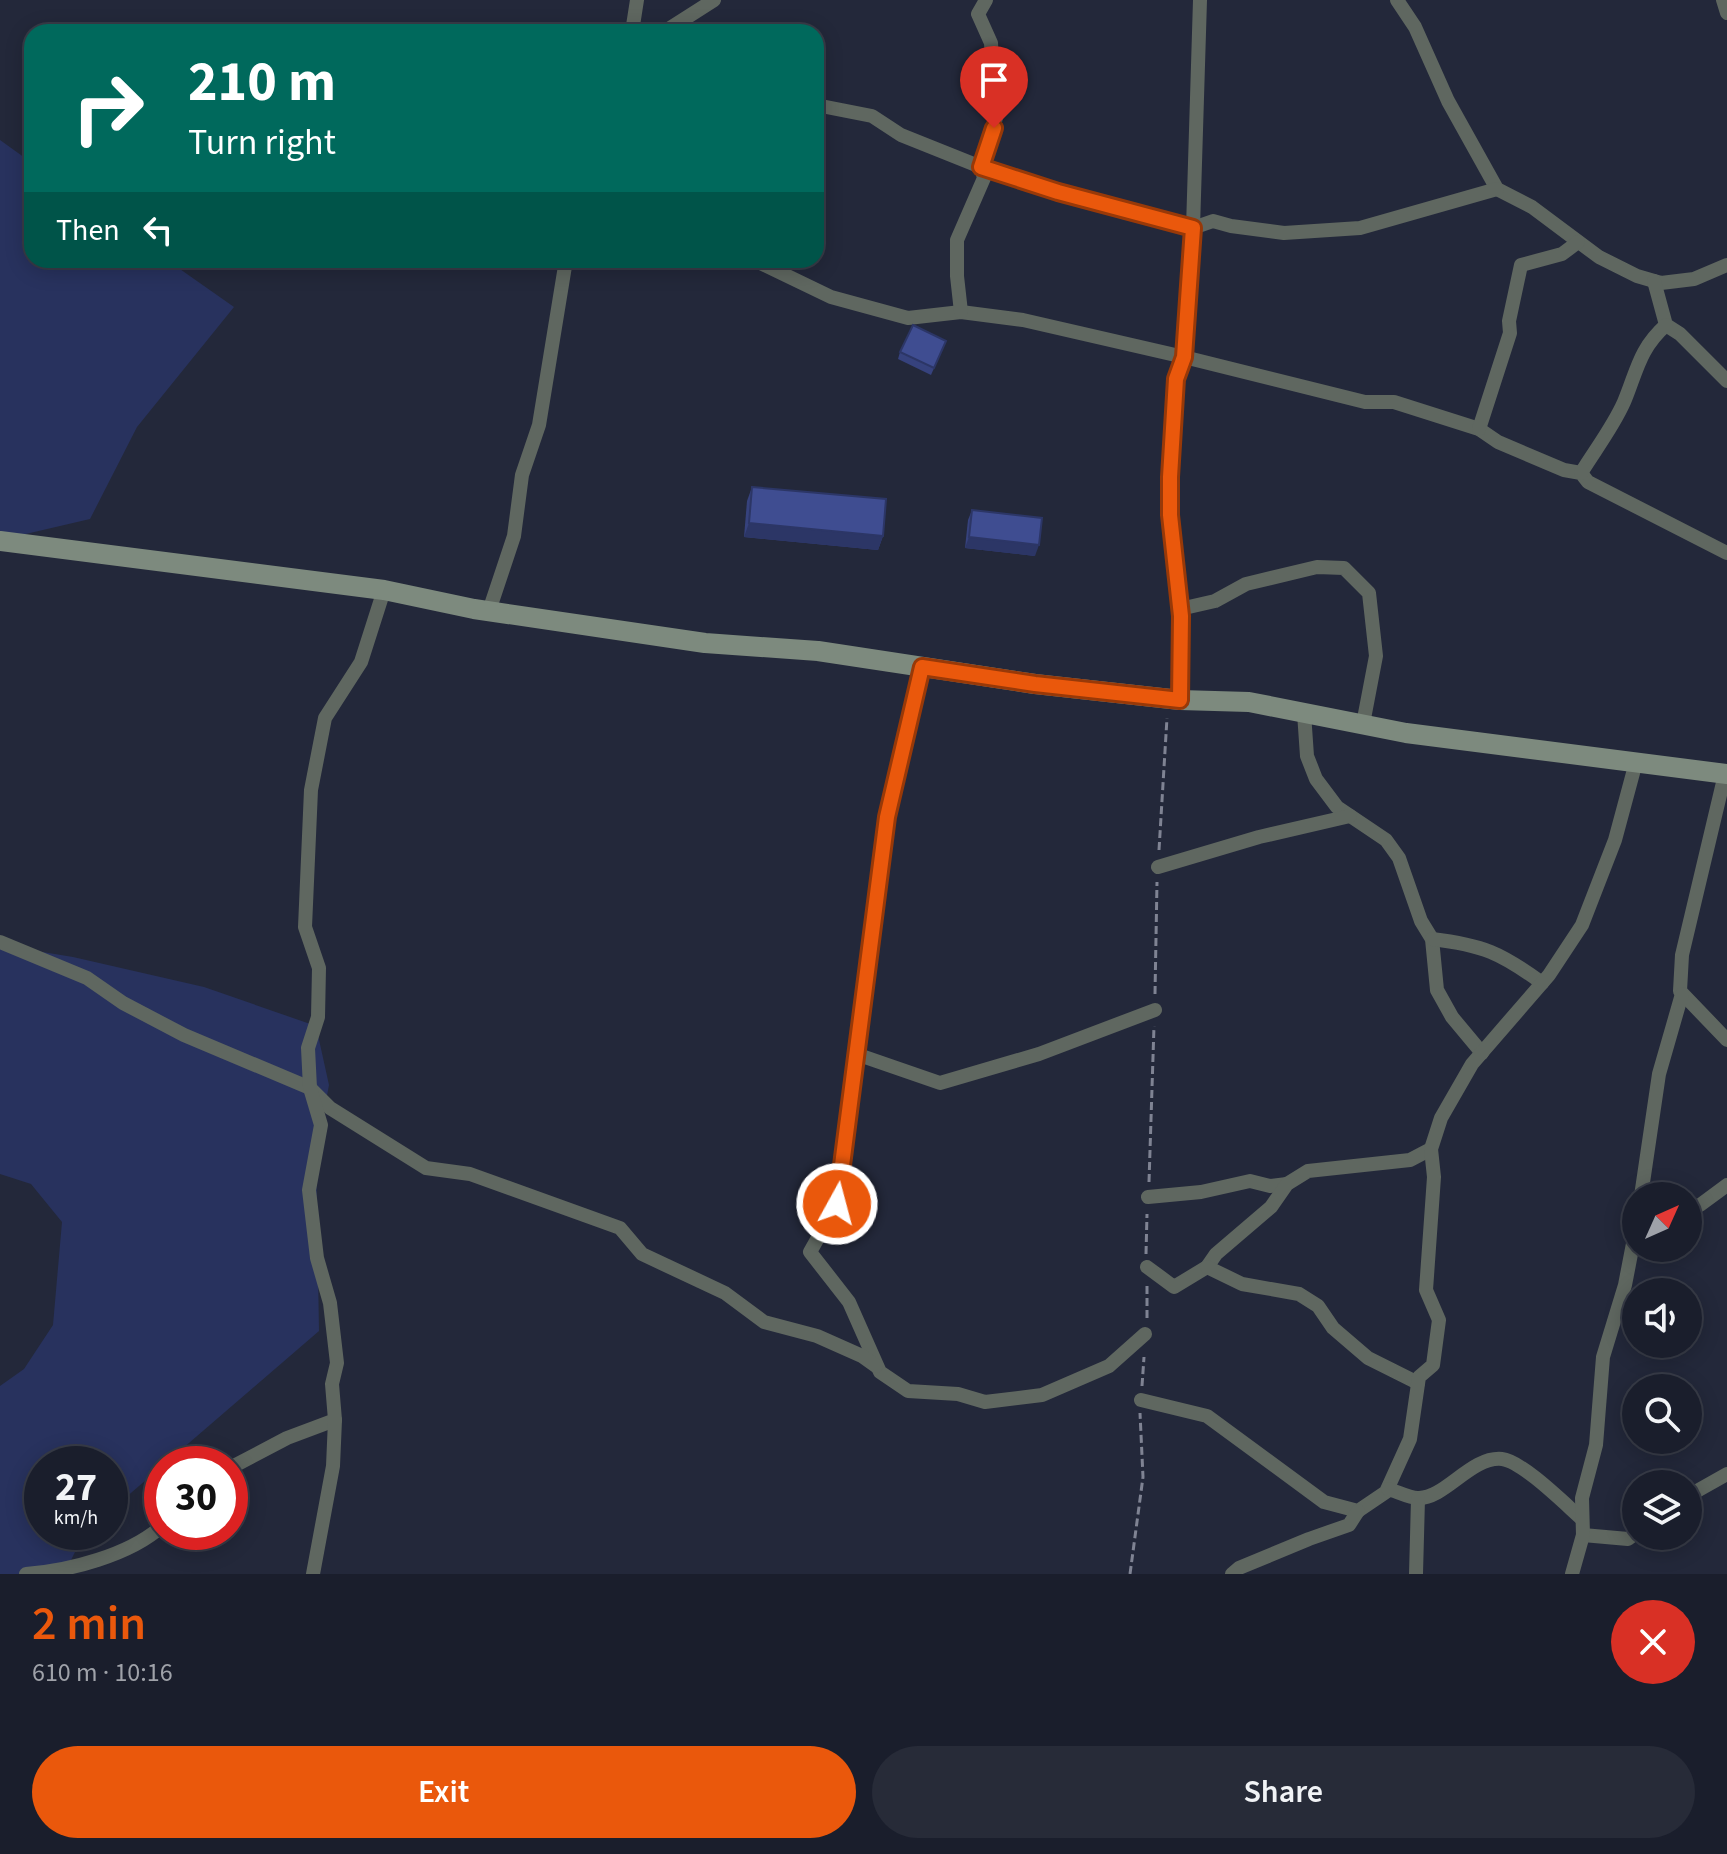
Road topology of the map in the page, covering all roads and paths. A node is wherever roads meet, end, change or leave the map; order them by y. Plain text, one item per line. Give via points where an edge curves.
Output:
1 (637, 0) edge
2 (714, 0) edge
3 (986, 0) edge
4 (1200, 0) edge
5 (1397, 0) edge
6 (1723, 0) edge
7 (1727, 13) edge
8 (633, 24) edge
9 (676, 24) edge
10 (824, 107) edge
11 (981, 167) junction
12 (1497, 189) junction
13 (1193, 228) junction
14 (1578, 242) junction
15 (1727, 265) edge
16 (565, 268) edge
17 (768, 268) edge
18 (1654, 281) junction
19 (961, 312) junction
20 (1666, 325) junction
21 (1184, 357) junction
22 (1727, 381) edge
23 (1479, 429) junction
24 (1581, 473) junction
25 (0, 541) edge
26 (1727, 553) edge
27 (384, 590) junction
28 (1180, 609) junction
29 (489, 611) junction
30 (922, 667) junction
31 (1174, 699) junction
32 (1304, 713) junction
33 (1363, 724) junction
34 (1636, 762) junction
35 (1726, 774) edge
36 (1350, 816) junction
37 (1158, 867) junction
38 (1432, 939) junction
39 (0, 942) edge
40 (1542, 983) junction
41 (1682, 994) junction
42 (1155, 1010) junction
43 (1727, 1040) edge
44 (1482, 1053) junction
45 (856, 1054) junction
46 (310, 1088) junction
47 (1431, 1149) junction
48 (1643, 1182) edge
49 (1287, 1184) junction
50 (1727, 1185) edge
51 (1148, 1197) junction
52 (1702, 1204) edge
53 (1630, 1262) edge
54 (1147, 1267) junction
55 (1207, 1267) junction
56 (1145, 1334) junction
57 (879, 1369) junction
58 (1418, 1383) junction
59 (1141, 1400) junction
60 (335, 1420) junction
61 (248, 1459) edge
62 (1727, 1474) edge
63 (1702, 1488) edge
64 (1388, 1489) junction
65 (1418, 1499) junction
66 (1358, 1511) junction
67 (1582, 1519) junction
68 (1583, 1535) junction
69 (144, 1538) edge
70 (1622, 1538) edge
71 (26, 1574) edge
72 (313, 1574) edge
73 (1130, 1574) edge
74 (1232, 1574) edge
75 (1416, 1574) edge
76 (1572, 1574) edge

1 - 8 street
2 - 9 street
3 - 11 street via 978,14 991,43 999,108
4 - 13 street
5 - 12 street
6 - 7 street
10 - 11 street via 872,116 901,135
11 - 13 street
11 - 19 street via 984,178 957,240
12 - 13 street via 1360,228 1284,233 1213,221
12 - 14 street via 1532,207
13 - 21 street
14 - 18 street
14 - 23 street via 1562,254 1521,265 1510,333
15 - 18 street via 1694,279
16 - 29 street via 539,425 522,475 514,536
17 - 19 street via 831,297 908,318
18 - 20 street
19 - 21 street via 1023,320
20 - 22 street
20 - 24 street via 1641,354 1623,404
21 - 23 street via 1365,402 1394,402
21 - 28 street via 1176,379 1170,477
23 - 24 street via 1498,442
24 - 26 street via 1588,482
25 - 27 main road
27 - 29 main road
27 - 46 street via 361,662 325,718 311,790 305,927 319,968 318,1017 308,1048
28 - 31 street
28 - 33 street via 1215,601 1246,584 1317,567 1344,568 1369,593 1376,656
29 - 30 main road via 705,643 818,651
30 - 31 main road
30 - 45 street via 887,817
31 - 32 main road via 1249,702
31 - 37 path
32 - 33 main road
32 - 36 street via 1307,756 1316,779
33 - 34 main road
34 - 35 main road
34 - 40 street via 1615,840 1582,925
35 - 41 street via 1682,955
36 - 37 street
36 - 38 street via 1386,840 1399,858
37 - 42 path
38 - 40 street via 1472,944 1510,959
38 - 44 street via 1437,990
39 - 46 street via 87,978 184,1035
40 - 44 street
41 - 43 street
41 - 48 street via 1659,1074
42 - 45 street via 1039,1054 940,1083
42 - 51 path
44 - 47 street via 1441,1118
45 - 57 street via 837,1204 810,1252 849,1302
46 - 57 street via 330,1108 426,1168 470,1174 620,1228 642,1254 725,1293 764,1322 817,1336
46 - 60 street via 321,1125 309,1190 337,1363 332,1384
47 - 49 street via 1410,1160 1308,1171
47 - 58 street via 1426,1290 1439,1320 1433,1365
49 - 51 street via 1250,1181
49 - 55 street via 1271,1207
50 - 52 street
51 - 54 path
53 - 67 street via 1603,1357 1596,1445
54 - 55 street via 1174,1287
54 - 56 path
55 - 58 street via 1242,1284 1299,1294 1318,1306 1333,1328 1368,1358
56 - 57 street via 1109,1366 1042,1395 985,1402 958,1394 908,1391
56 - 59 path
58 - 64 street via 1410,1439
59 - 66 street via 1207,1416 1324,1502
59 - 73 path via 1143,1477
60 - 61 street
60 - 72 street via 333,1466
62 - 63 street
64 - 65 street
64 - 66 street
65 - 67 street via 1480,1463 1503,1459 1526,1471
65 - 75 street
66 - 74 street via 1349,1525
67 - 68 street
68 - 70 street
68 - 76 street
69 - 71 street via 126,1550

